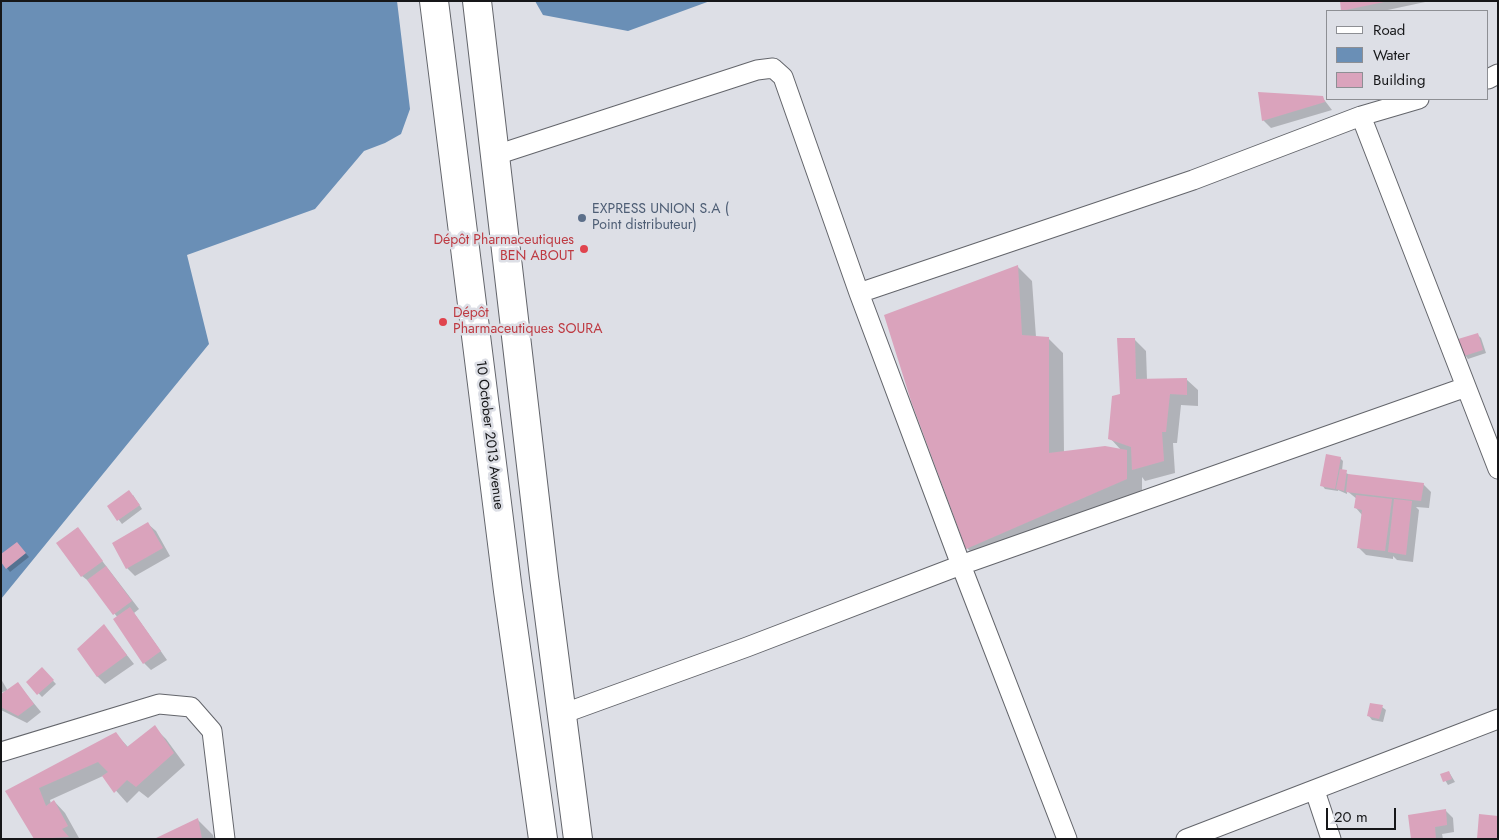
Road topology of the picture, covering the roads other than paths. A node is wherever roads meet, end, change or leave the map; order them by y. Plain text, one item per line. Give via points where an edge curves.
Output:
1 (434, 1) edge
2 (477, 1) edge
3 (1416, 100) edge
4 (1361, 116) junction
5 (496, 155) junction
6 (860, 293) junction
7 (1466, 387) junction
8 (1498, 469) edge
9 (961, 565) junction
10 (562, 714) junction
11 (1498, 719) edge
12 (1, 752) edge
13 (1315, 791) junction
14 (225, 839) edge
15 (542, 839) edge
16 (578, 839) edge
17 (1067, 839) edge
18 (1186, 839) edge
19 (1331, 839) edge

1 - 15 highway, 10 October 2013 Avenue
2 - 5 highway
3 - 4 street
4 - 6 street via 1193,180
4 - 7 street
5 - 6 street via 757,70 773,68 782,77
5 - 10 highway
6 - 9 street
7 - 8 street
7 - 9 street
9 - 10 street
9 - 17 street
10 - 16 highway
11 - 13 street
12 - 14 street via 160,704 191,707 212,731
13 - 18 street
13 - 19 street

